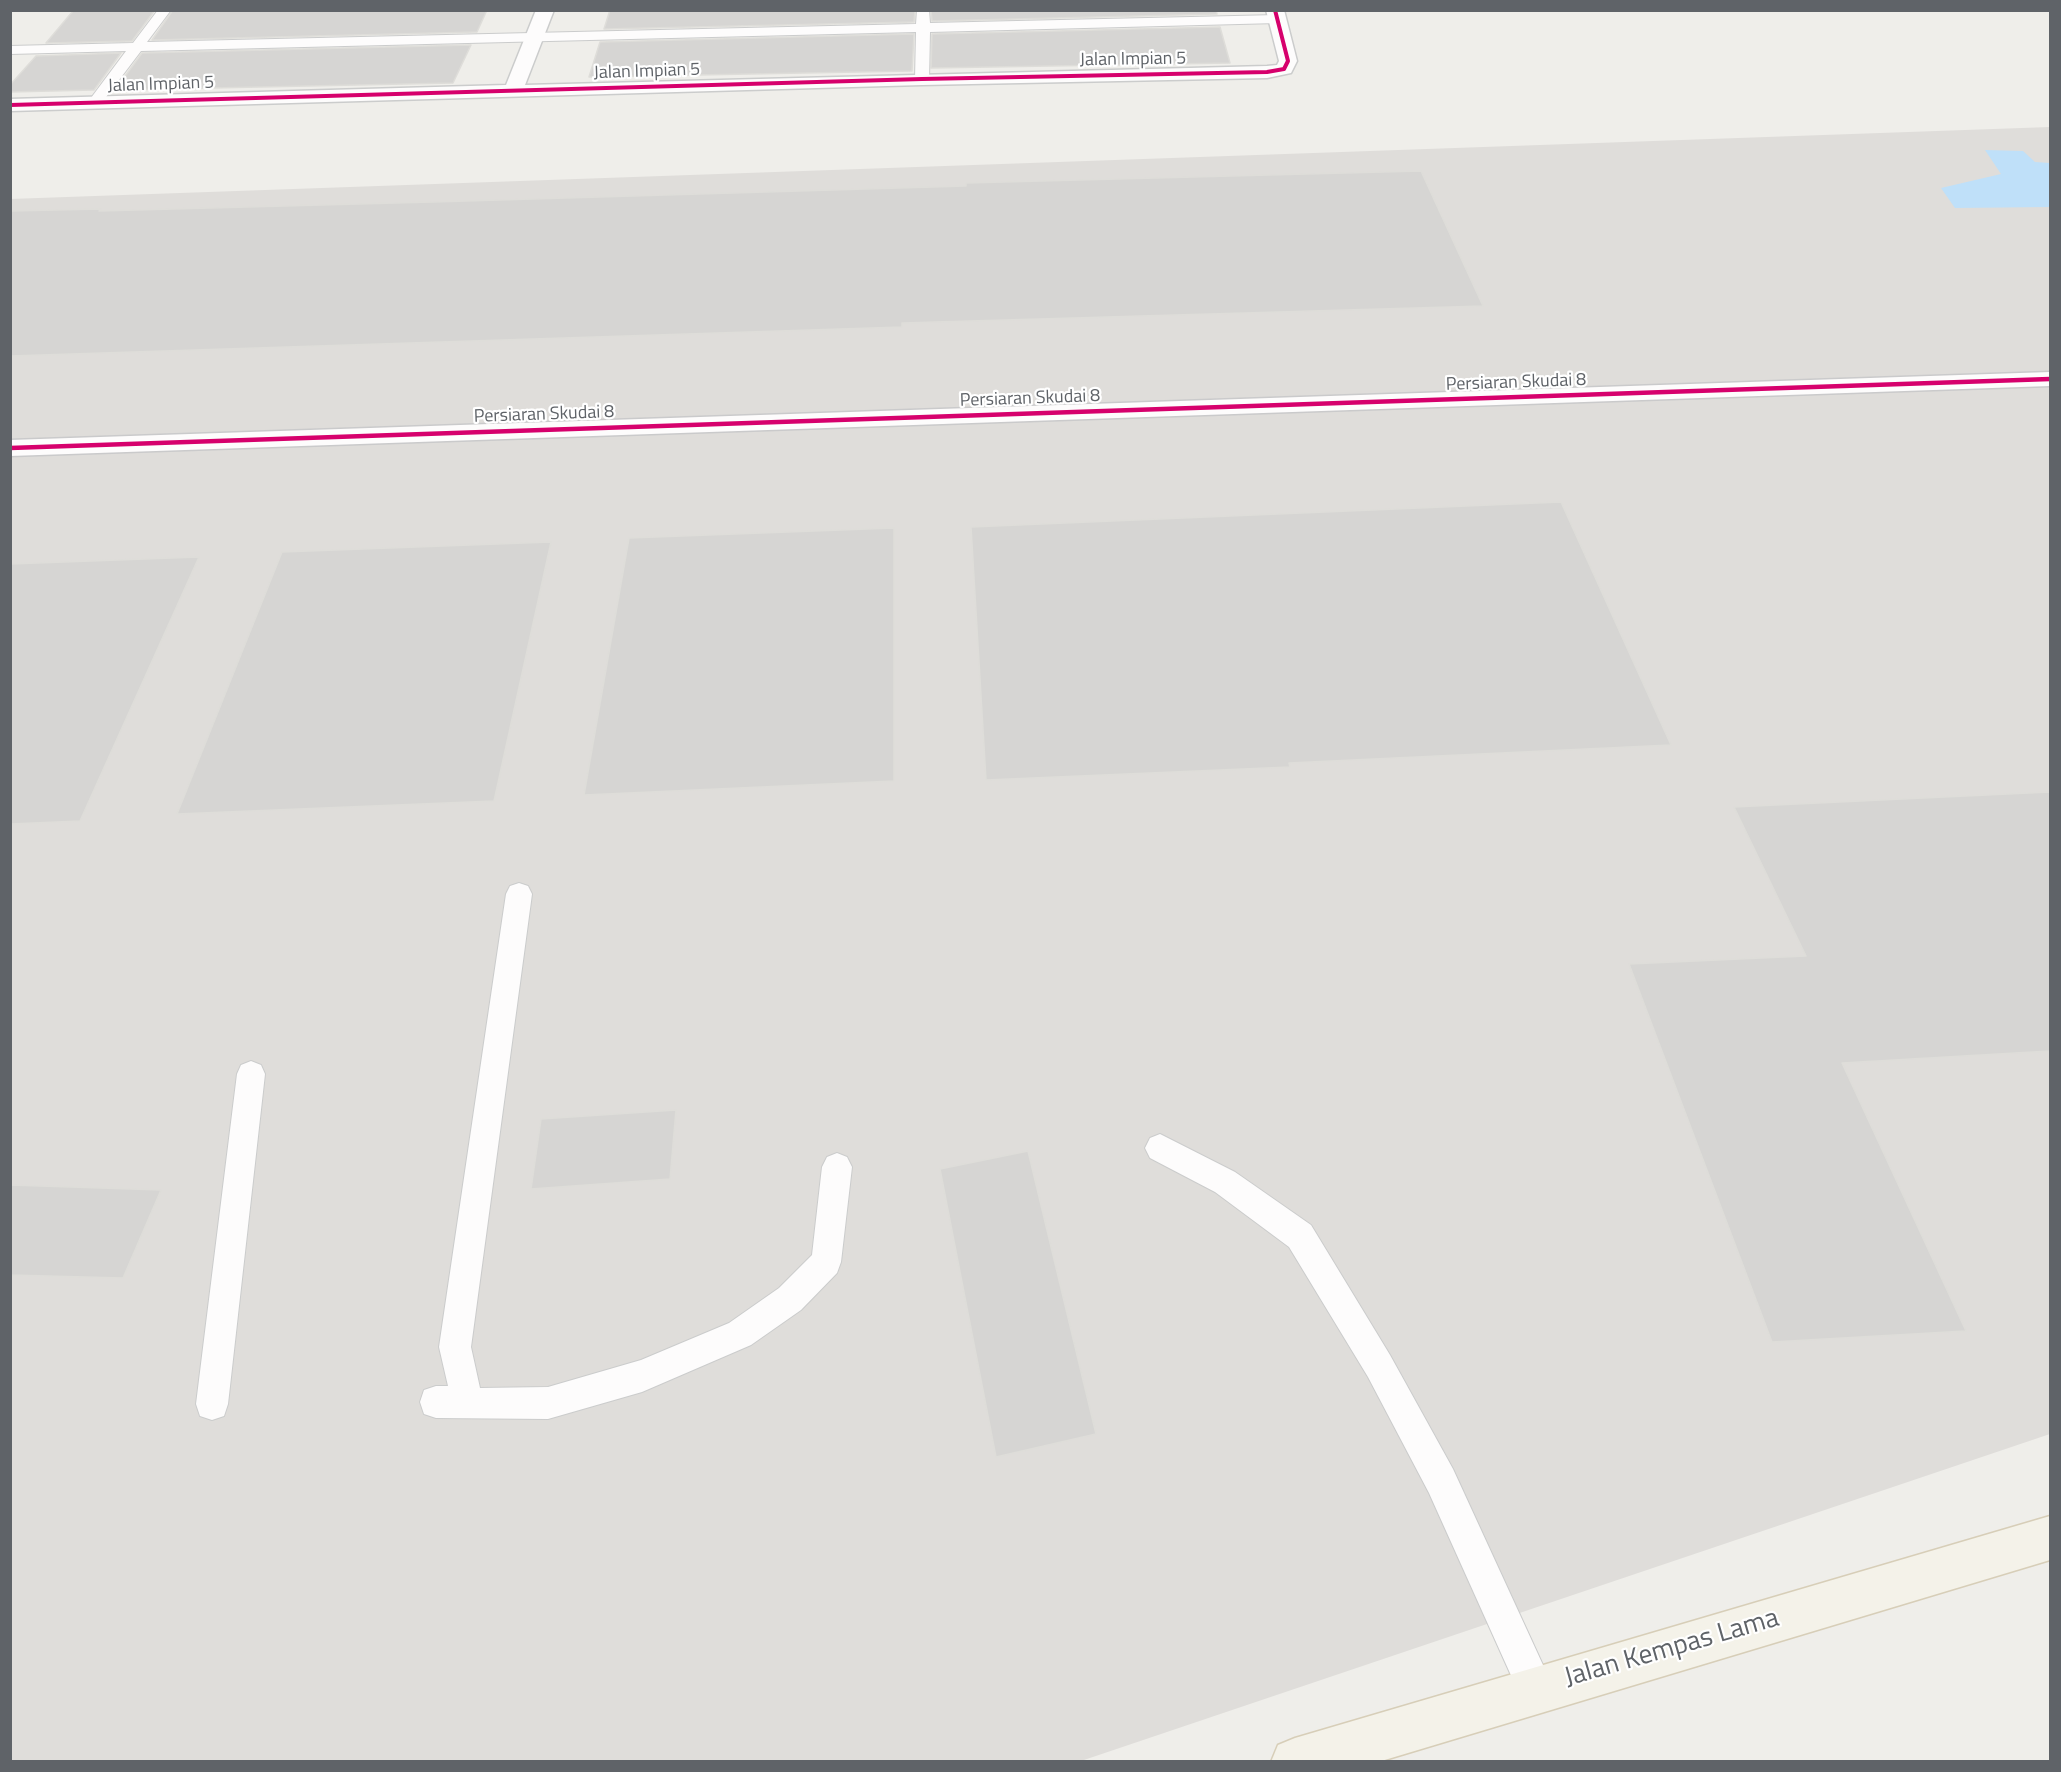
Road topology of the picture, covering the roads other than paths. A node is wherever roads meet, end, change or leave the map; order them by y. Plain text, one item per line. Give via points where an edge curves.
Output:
1 (165, 10) edge
2 (545, 10) edge
3 (923, 10) edge
4 (1276, 15) edge
5 (923, 28) junction
6 (535, 37) junction
7 (137, 46) junction
8 (10, 50) edge
9 (922, 79) junction
10 (514, 90) junction
11 (95, 102) junction
12 (10, 105) edge
13 (2050, 379) edge
14 (10, 448) edge
15 (519, 894) dead end
16 (251, 1074) dead end
17 (1160, 1148) dead end
18 (837, 1167) dead end
19 (436, 1402) dead end
20 (213, 1404) dead end
21 (468, 1404) junction
22 (2050, 1538) edge
23 (1536, 1689) junction
24 (1294, 1761) edge

1 - 7 lane
2 - 6 street
3 - 5 lane
4 - 5 lane
4 - 9 street, Jalan Impian 5 via 1288,61 1284,69
5 - 6 lane
5 - 9 lane
6 - 7 lane
6 - 10 street
7 - 8 lane
7 - 11 lane
9 - 10 street, Jalan Impian 5
10 - 11 street, Jalan Impian 5
11 - 12 street, Jalan Impian 5
13 - 14 street, Persiaran Skudai 8
15 - 21 lane via 455,1347
16 - 20 lane
17 - 23 lane via 1225,1182 1300,1236 1379,1366 1441,1481
18 - 21 lane via 826,1262 790,1299 740,1334 642,1376 548,1403
19 - 21 lane
22 - 23 main road, Jalan Kempas Lama
23 - 24 main road, Jalan Kempas Lama

